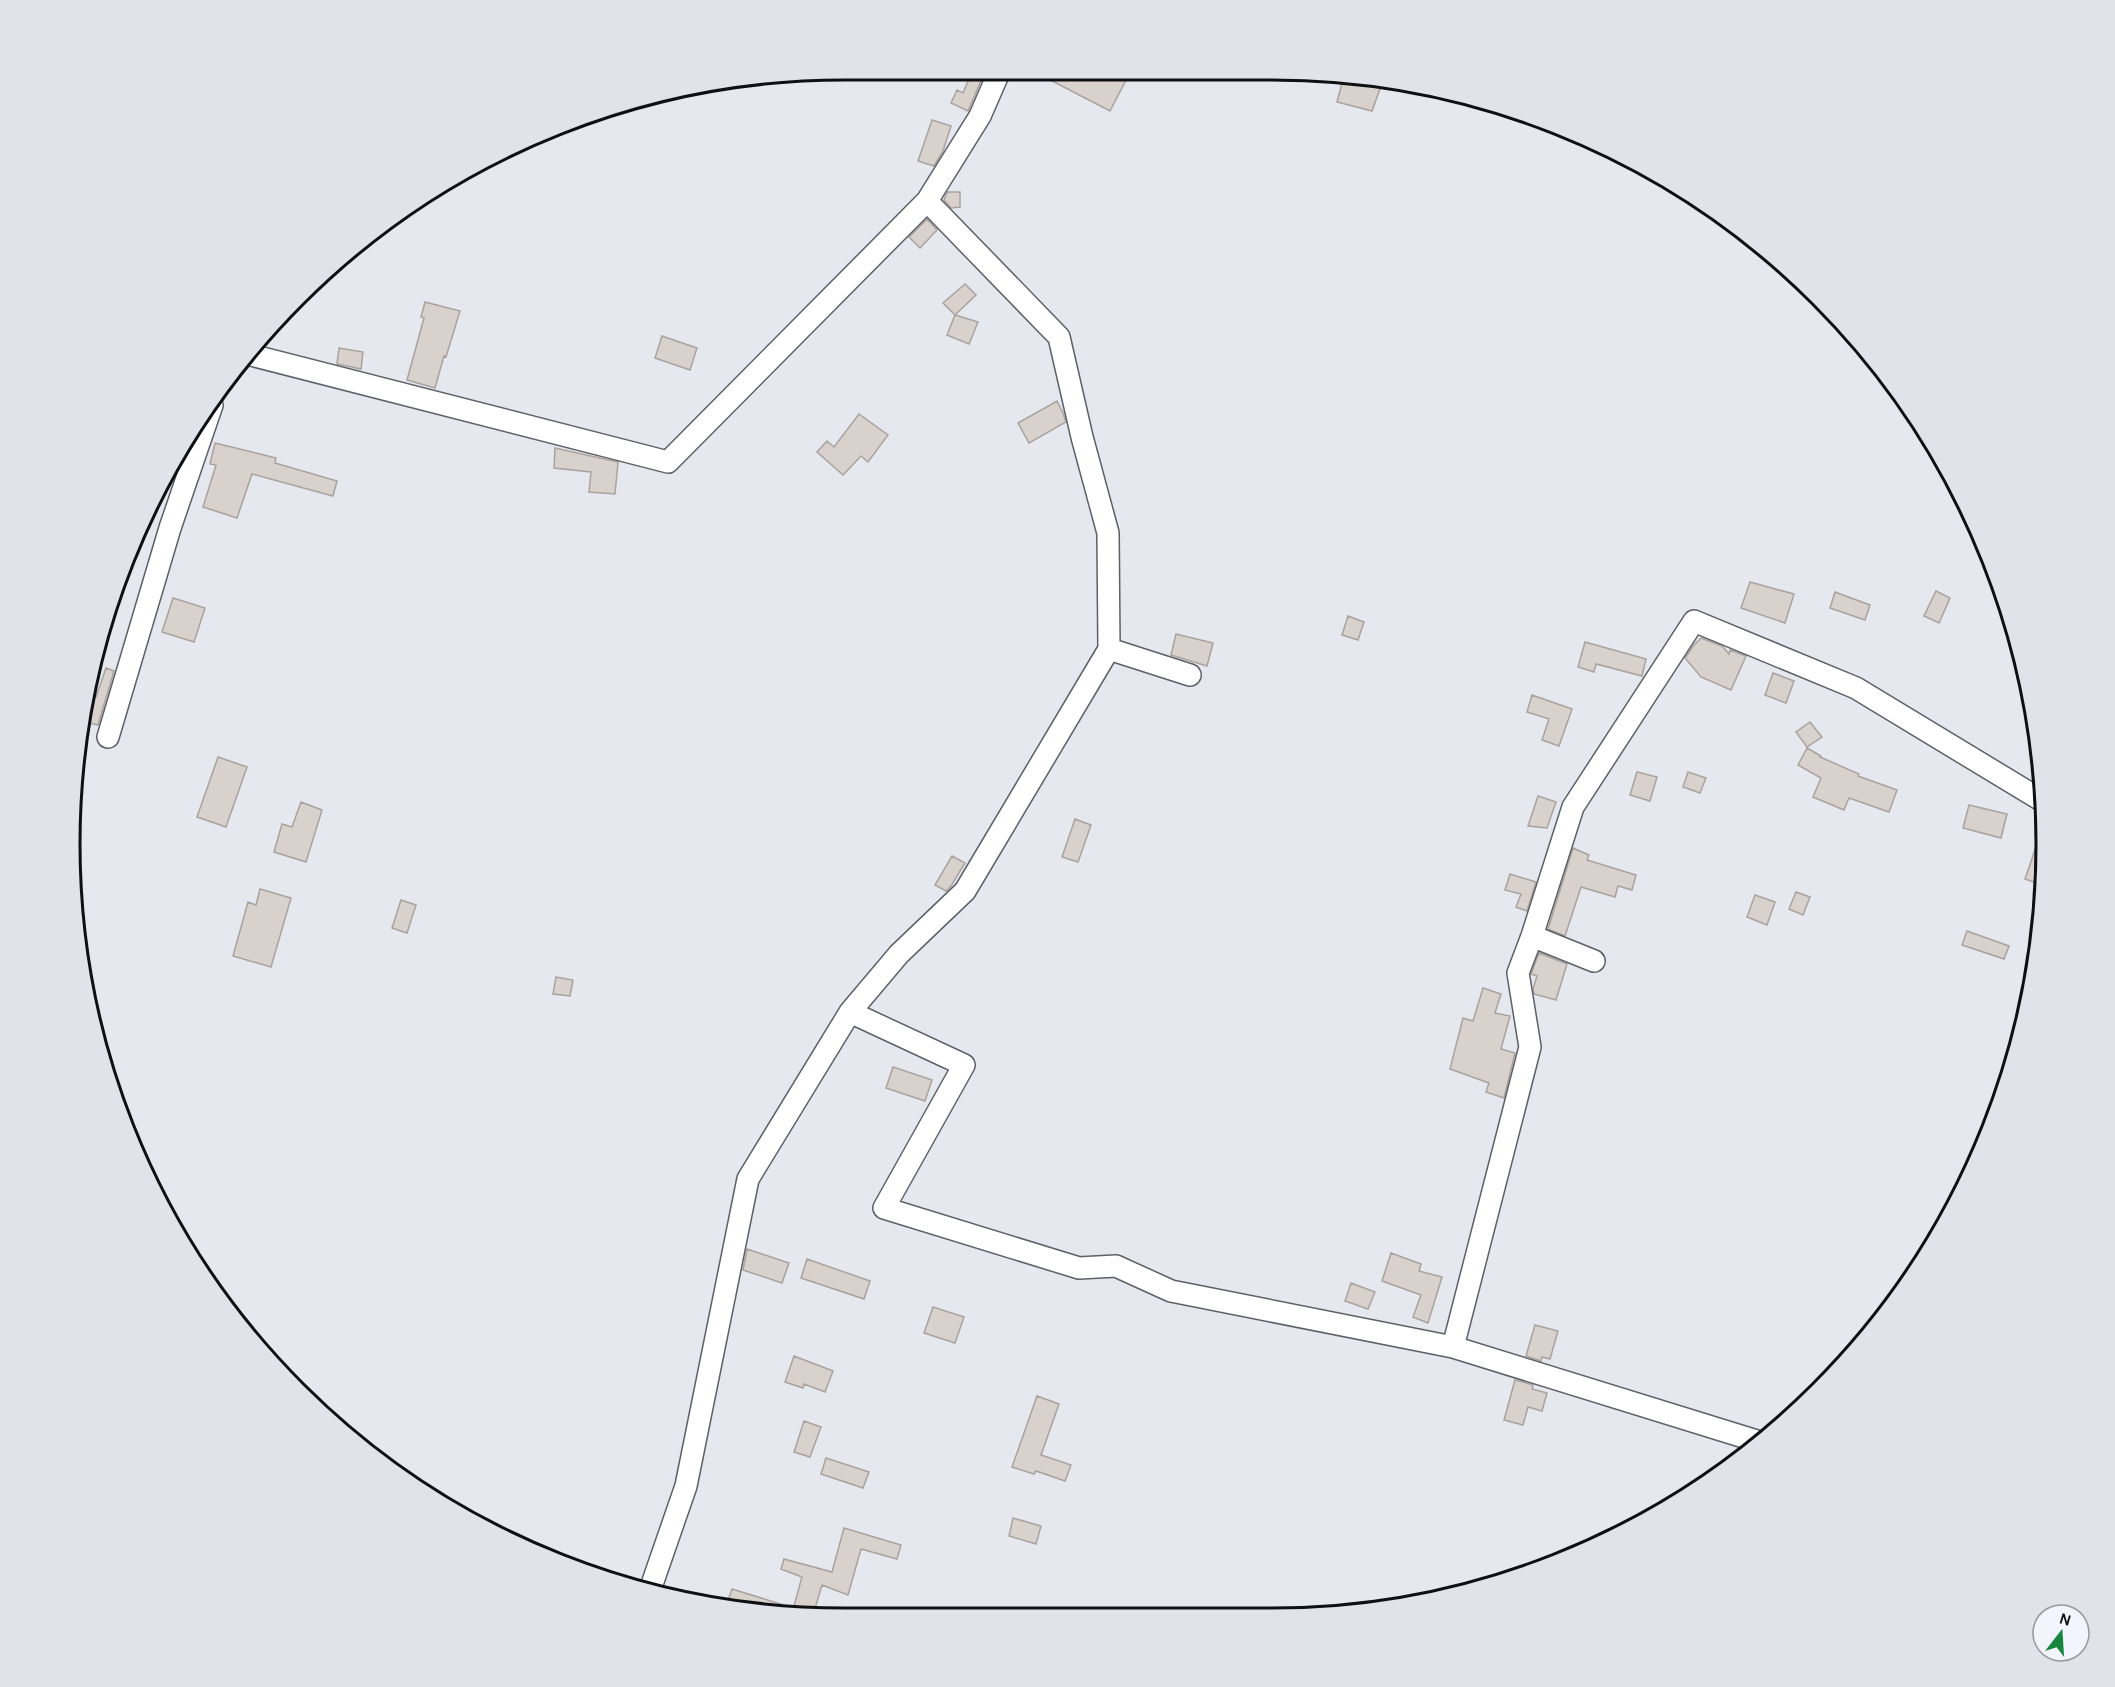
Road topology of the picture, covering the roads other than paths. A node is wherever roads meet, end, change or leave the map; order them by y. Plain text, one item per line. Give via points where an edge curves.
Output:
1 (996, 80) edge
2 (927, 201) junction
3 (255, 356) edge
4 (206, 422) edge
5 (1109, 649) junction
6 (1190, 675) dead end
7 (108, 737) dead end
8 (2034, 796) edge
9 (1532, 936) junction
10 (1594, 961) dead end
11 (850, 1012) junction
12 (1453, 1347) junction
13 (1750, 1439) edge
14 (653, 1583) edge

1 - 2 street via 980,116
2 - 3 street via 668,462
2 - 5 street via 1059,337 1108,533
4 - 7 street via 170,528
5 - 6 street
5 - 11 street via 965,891 899,954
8 - 9 street via 1856,688 1694,621 1573,807
9 - 10 street
9 - 12 street via 1518,973 1530,1047
11 - 12 street via 964,1065 884,1208 1079,1268 1116,1266 1171,1291
11 - 14 street via 748,1179 686,1486
12 - 13 street

